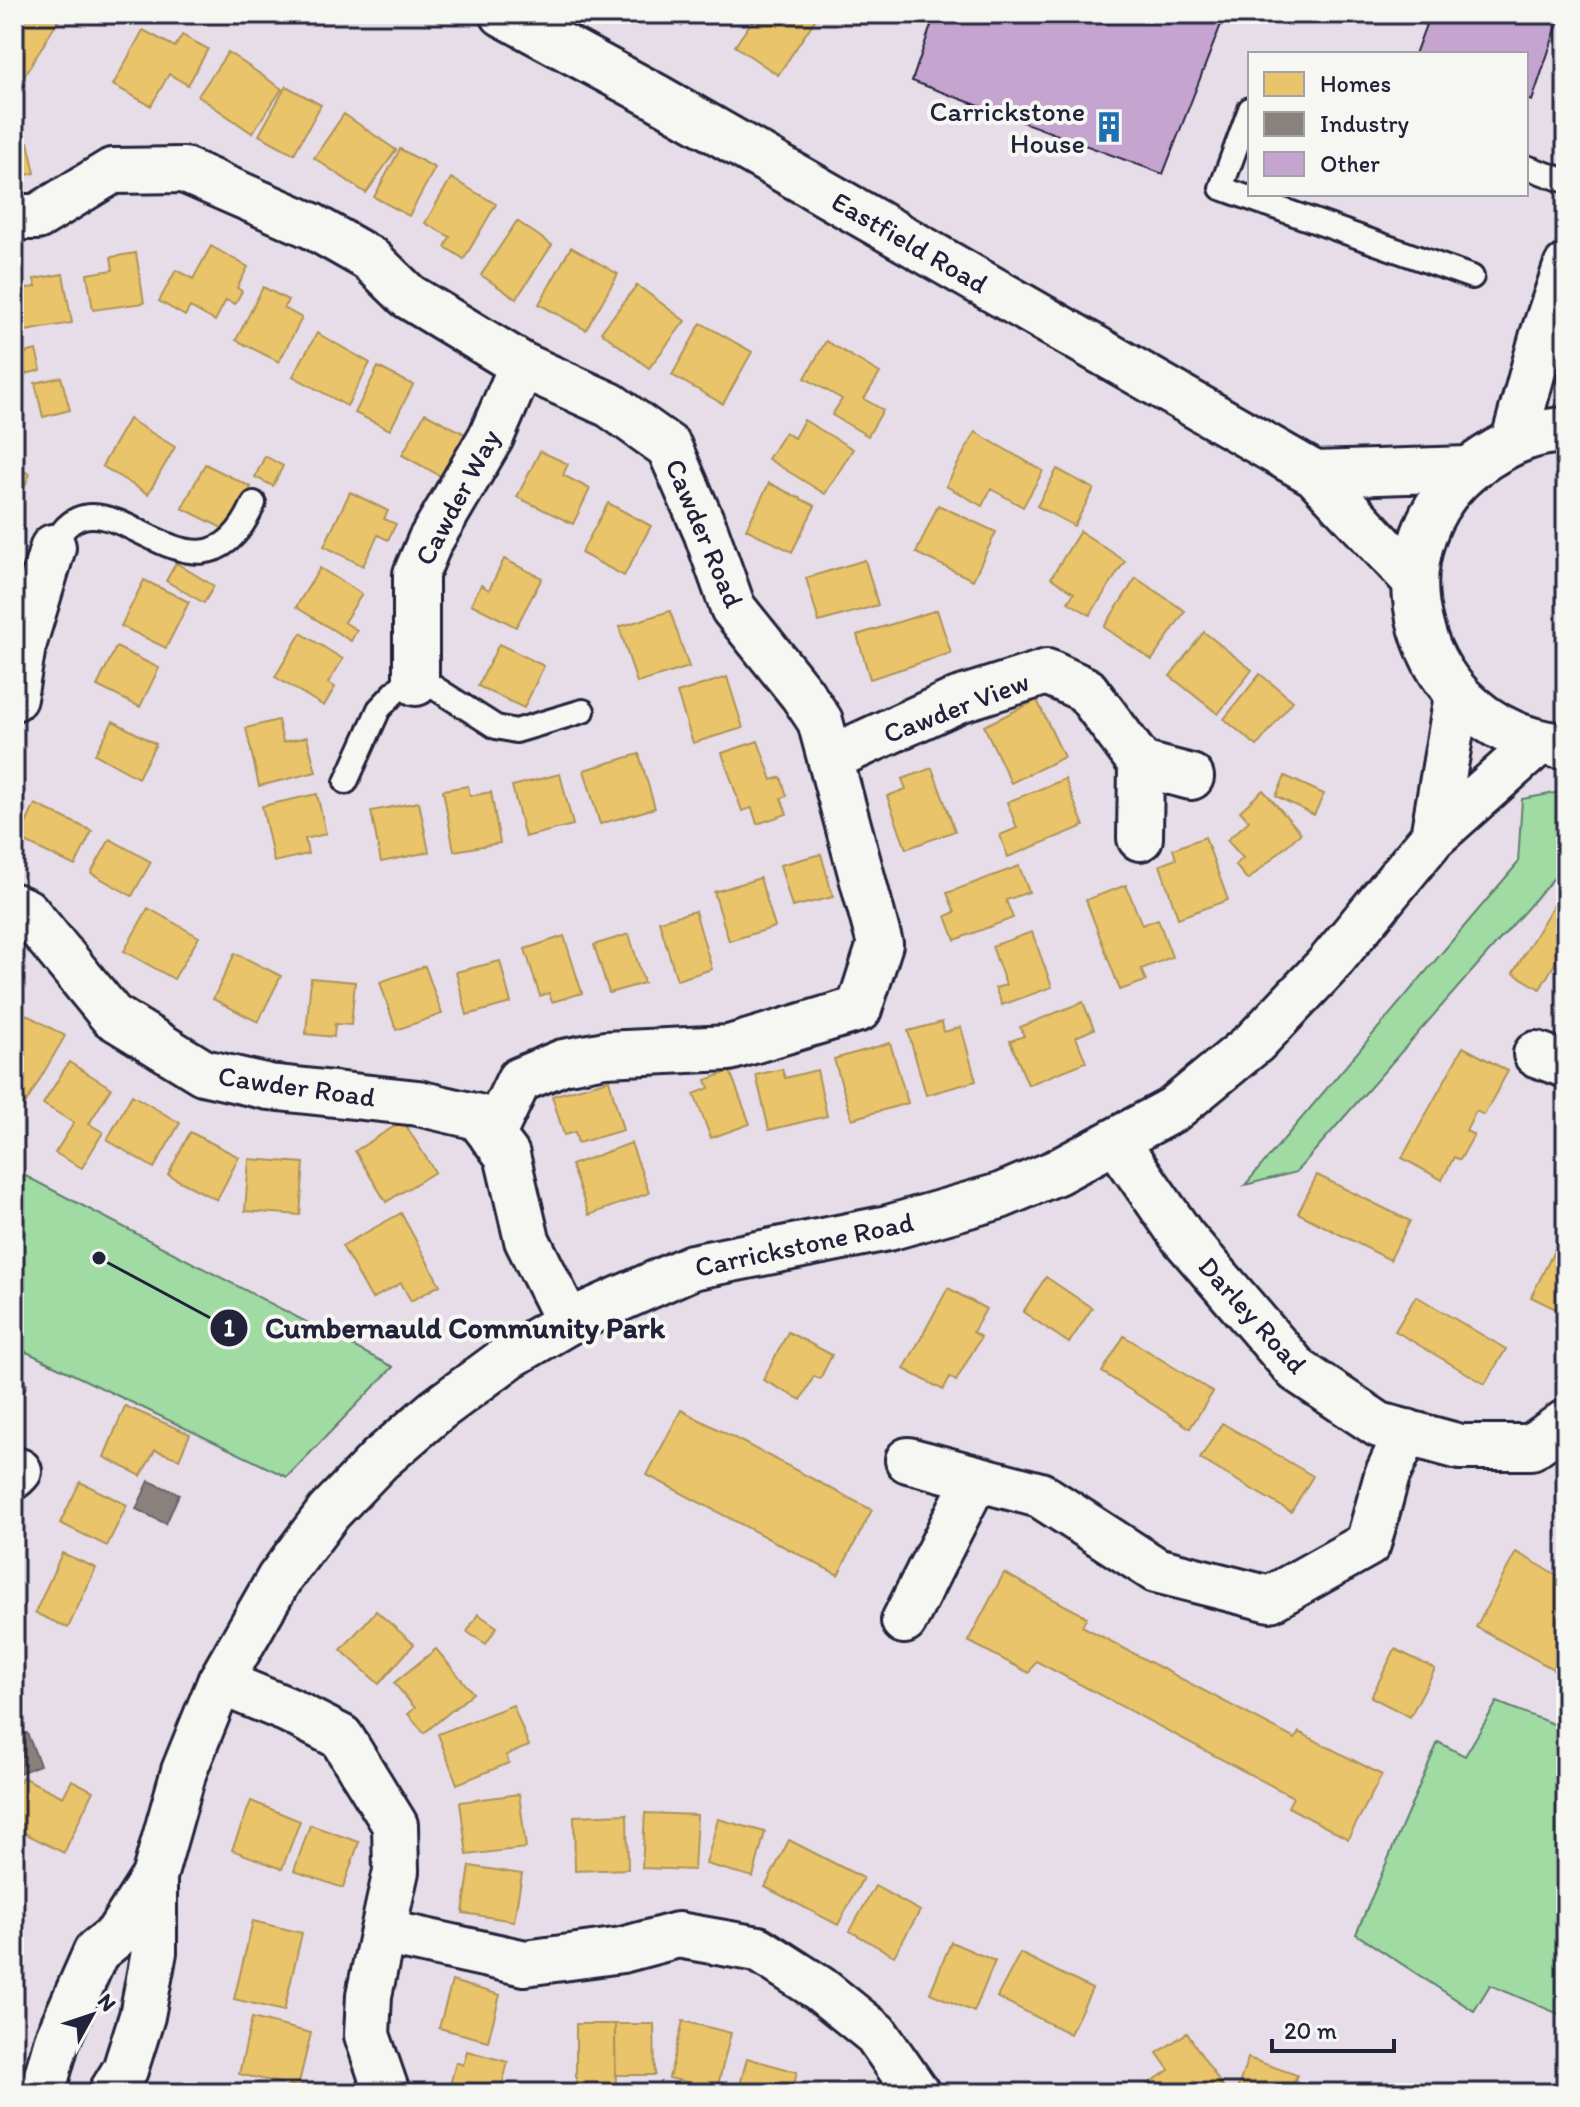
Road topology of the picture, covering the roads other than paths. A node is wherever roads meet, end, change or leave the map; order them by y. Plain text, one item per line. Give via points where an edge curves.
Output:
1 (503, 14) edge
2 (1248, 114) edge
3 (1528, 168) edge
4 (1566, 181) edge
5 (14, 217) edge
6 (1566, 267) edge
7 (1472, 277) dead end
8 (522, 365) junction
9 (1566, 430) edge
10 (1514, 440) junction
11 (1468, 469) junction
12 (1315, 474) junction
13 (254, 503) dead end
14 (53, 547) joint
15 (1415, 581) junction
16 (416, 683) junction
17 (1457, 696) junction
18 (14, 698) edge
19 (583, 711) dead end
20 (1552, 745) edge
21 (831, 758) junction
22 (1141, 764) junction
23 (1191, 777) dead end
24 (346, 782) dead end
25 (1433, 837) junction
26 (1140, 838) dead end
27 (14, 906) edge
28 (492, 1136) junction
29 (1116, 1141) junction
30 (568, 1322) junction
31 (1566, 1422) edge
32 (1407, 1432) junction
33 (908, 1460) dead end
34 (976, 1478) junction
35 (904, 1621) dead end
36 (220, 1682) junction
37 (154, 1877) junction
38 (383, 1932) junction
39 (42, 2093) edge
40 (111, 2093) edge
41 (387, 2093) edge
42 (917, 2093) edge

1 - 12 street, Eastfield Road
2 - 7 lane via 1221,188
3 - 4 lane
5 - 8 street, Cawder Road via 37,217 112,171 184,170 312,226 370,259 408,296
6 - 10 street
8 - 16 street, Cawder Way via 491,437 416,574
8 - 21 street, Cawder Road via 610,405 669,447 733,608 820,721
9 - 10 street
10 - 11 street
11 - 12 street
11 - 15 street via 1440,501 1422,539
12 - 15 street, Eastfield Road
13 - 14 lane via 243,527 223,545 197,552 170,547 93,515 75,519
14 - 18 street via 23,646
15 - 17 street via 1418,623 1433,662
16 - 19 lane via 432,686 496,727 516,731
16 - 24 lane via 400,687 379,709
17 - 20 street via 1494,726
17 - 25 street, Carrickstone Road
20 - 25 street, Carrickstone Road
21 - 22 street, Cawder View via 958,700 1047,672 1086,690
21 - 28 street, Cawder Road via 880,944 859,1009 729,1048 605,1054 563,1062 519,1080
22 - 23 street
22 - 26 street
25 - 29 street, Carrickstone Road via 1327,966 1255,1042 1174,1109
27 - 28 street, Cawder Road via 26,911 112,1016 203,1072 269,1087 418,1103 478,1117
28 - 30 street, Cawder Road via 507,1155 527,1240
29 - 30 street, Carrickstone Road via 1000,1196 888,1228 692,1267
29 - 32 street, Darley Road via 1182,1236 1297,1370 1379,1425
30 - 36 street, Carrickstone Road via 510,1356 437,1410 349,1491 279,1579
31 - 32 street, Darley Road via 1531,1447 1460,1447
32 - 34 street via 1387,1475 1368,1544 1270,1599 1156,1570 1040,1495
33 - 34 street
34 - 35 street
36 - 37 street, Carrickstone Road via 184,1771
36 - 38 street via 341,1737 395,1825 396,1871
37 - 39 street, Carrickstone Road via 117,1935 96,1952 57,2040
37 - 40 street, Carrickstone Road via 154,1952 142,2016 125,2070
38 - 41 street via 369,1995 367,2035
38 - 42 street via 525,1963 622,1950 678,1935 758,1949 876,2034

